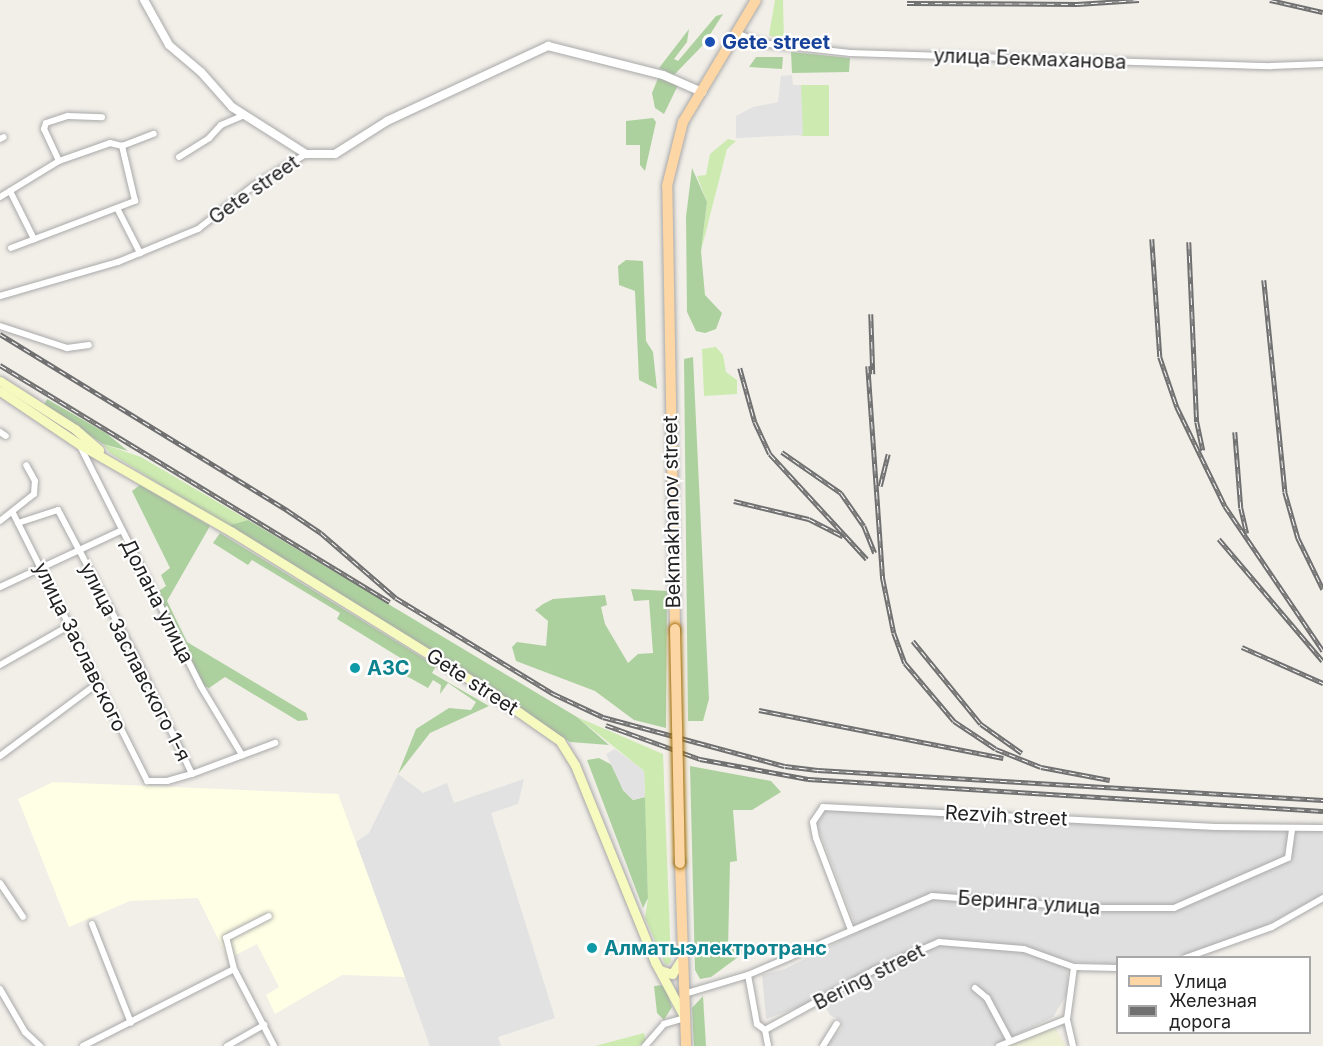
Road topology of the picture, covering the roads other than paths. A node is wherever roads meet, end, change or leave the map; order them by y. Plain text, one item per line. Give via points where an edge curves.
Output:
1 (144, 0) edge
2 (756, 0) edge
3 (740, 34) junction
4 (1323, 64) edge
5 (702, 92) junction
6 (242, 116) junction
7 (102, 117) dead end
8 (154, 134) dead end
9 (122, 146) junction
10 (306, 154) junction
11 (179, 157) dead end
12 (59, 161) junction
13 (10, 191) junction
14 (0, 197) edge
15 (117, 208) junction
16 (34, 239) junction
17 (11, 248) dead end
18 (140, 253) junction
19 (0, 296) edge
20 (0, 326) edge
21 (88, 345) dead end
22 (0, 381) edge
23 (0, 391) edge
24 (79, 444) junction
25 (110, 459) junction
26 (26, 465) dead end
27 (13, 513) junction
28 (0, 521) edge
29 (18, 523) junction
30 (120, 531) junction
31 (78, 550) junction
32 (41, 566) junction
33 (0, 587) edge
34 (70, 625) junction
35 (0, 665) edge
36 (98, 683) junction
37 (275, 743) dead end
38 (242, 754) junction
39 (0, 756) edge
40 (192, 774) junction
41 (1323, 828) edge
42 (1292, 830) junction
43 (0, 883) edge
44 (1323, 898) edge
45 (269, 916) dead end
46 (23, 917) dead end
47 (92, 924) dead end
48 (851, 930) junction
49 (1188, 956) edge
50 (683, 957) junction
51 (659, 968) junction
52 (1074, 968) junction
53 (1116, 968) edge
54 (234, 969) junction
55 (748, 975) junction
56 (975, 988) dead end
57 (0, 989) edge
58 (684, 993) junction
59 (685, 1018) junction
60 (1066, 1019) junction
61 (131, 1023) junction
62 (837, 1024) dead end
63 (264, 1025) junction
64 (765, 1030) junction
65 (1010, 1041) junction
66 (36, 1045) edge
67 (88, 1045) edge
68 (227, 1046) edge
69 (274, 1046) edge
70 (645, 1046) edge
71 (686, 1046) edge
72 (768, 1046) edge
73 (823, 1046) edge
74 (999, 1046) edge
75 (1073, 1046) edge

1 - 6 street via 169,45
2 - 3 main road, Bekmakhanov street
3 - 4 street, улица Бекмаханова via 760,43 850,53 1271,66
3 - 5 main road, Bekmakhanov street
5 - 10 street, Gete street via 663,75 548,46 387,121 335,154
5 - 50 main road, Bekmakhanov street, bridge via 676,138 668,186
6 - 10 street via 255,119
6 - 11 street via 221,125 209,138
7 - 12 street via 68,116 46,123 44,129
8 - 9 street
9 - 12 street via 110,143
9 - 15 street via 137,197
10 - 18 street, Gete street via 253,186 198,229
12 - 13 street
13 - 14 street
13 - 16 street
15 - 16 street
15 - 18 street
16 - 17 street
18 - 19 street, Gete street
20 - 21 street via 67,348
22 - 25 main road via 75,429
23 - 24 main road
24 - 25 main road
24 - 30 street, Долана улица
25 - 51 main road, Gete street via 483,688 560,741 575,765
26 - 27 street via 36,488
27 - 28 street
27 - 29 street, улица Заславского
29 - 31 street, улица Заславского 1-я via 57,509
29 - 32 street, улица Заславского
30 - 31 street
30 - 38 street, Долана улица
31 - 32 street
31 - 40 street, улица Заславского 1-я
32 - 33 street
32 - 34 street, улица Заславского
34 - 35 street
34 - 36 street, улица Заславского
36 - 39 street
36 - 40 street, улица Заславского via 147,781 167,781
37 - 38 street
38 - 40 street
41 - 42 street, Rezvih street
42 - 48 street, Беринга улица via 1288,858 1174,908 1092,908 932,896
42 - 48 street, Rezvih street via 823,807 813,822 816,838
43 - 46 street
44 - 49 street via 1272,927
45 - 54 street via 226,938
47 - 61 street
48 - 55 street, Беринга улица
50 - 51 main road via 672,974
50 - 58 main road, Bekmakhanov street
51 - 59 main road, Gete street
52 - 53 street, Bering street
52 - 60 street
52 - 64 street, Bering street via 1024,949 939,942 874,970
54 - 61 street
54 - 63 street
55 - 58 street, Беринга улица
55 - 64 street via 757,1023
56 - 65 street via 987,999
57 - 66 street
58 - 59 main road, Bekmakhanov street
59 - 70 street via 664,1024
59 - 71 main road, Bekmakhanov street
60 - 65 street
60 - 75 street
61 - 67 street
62 - 73 street
63 - 68 street
63 - 69 street
64 - 72 street
65 - 74 street

